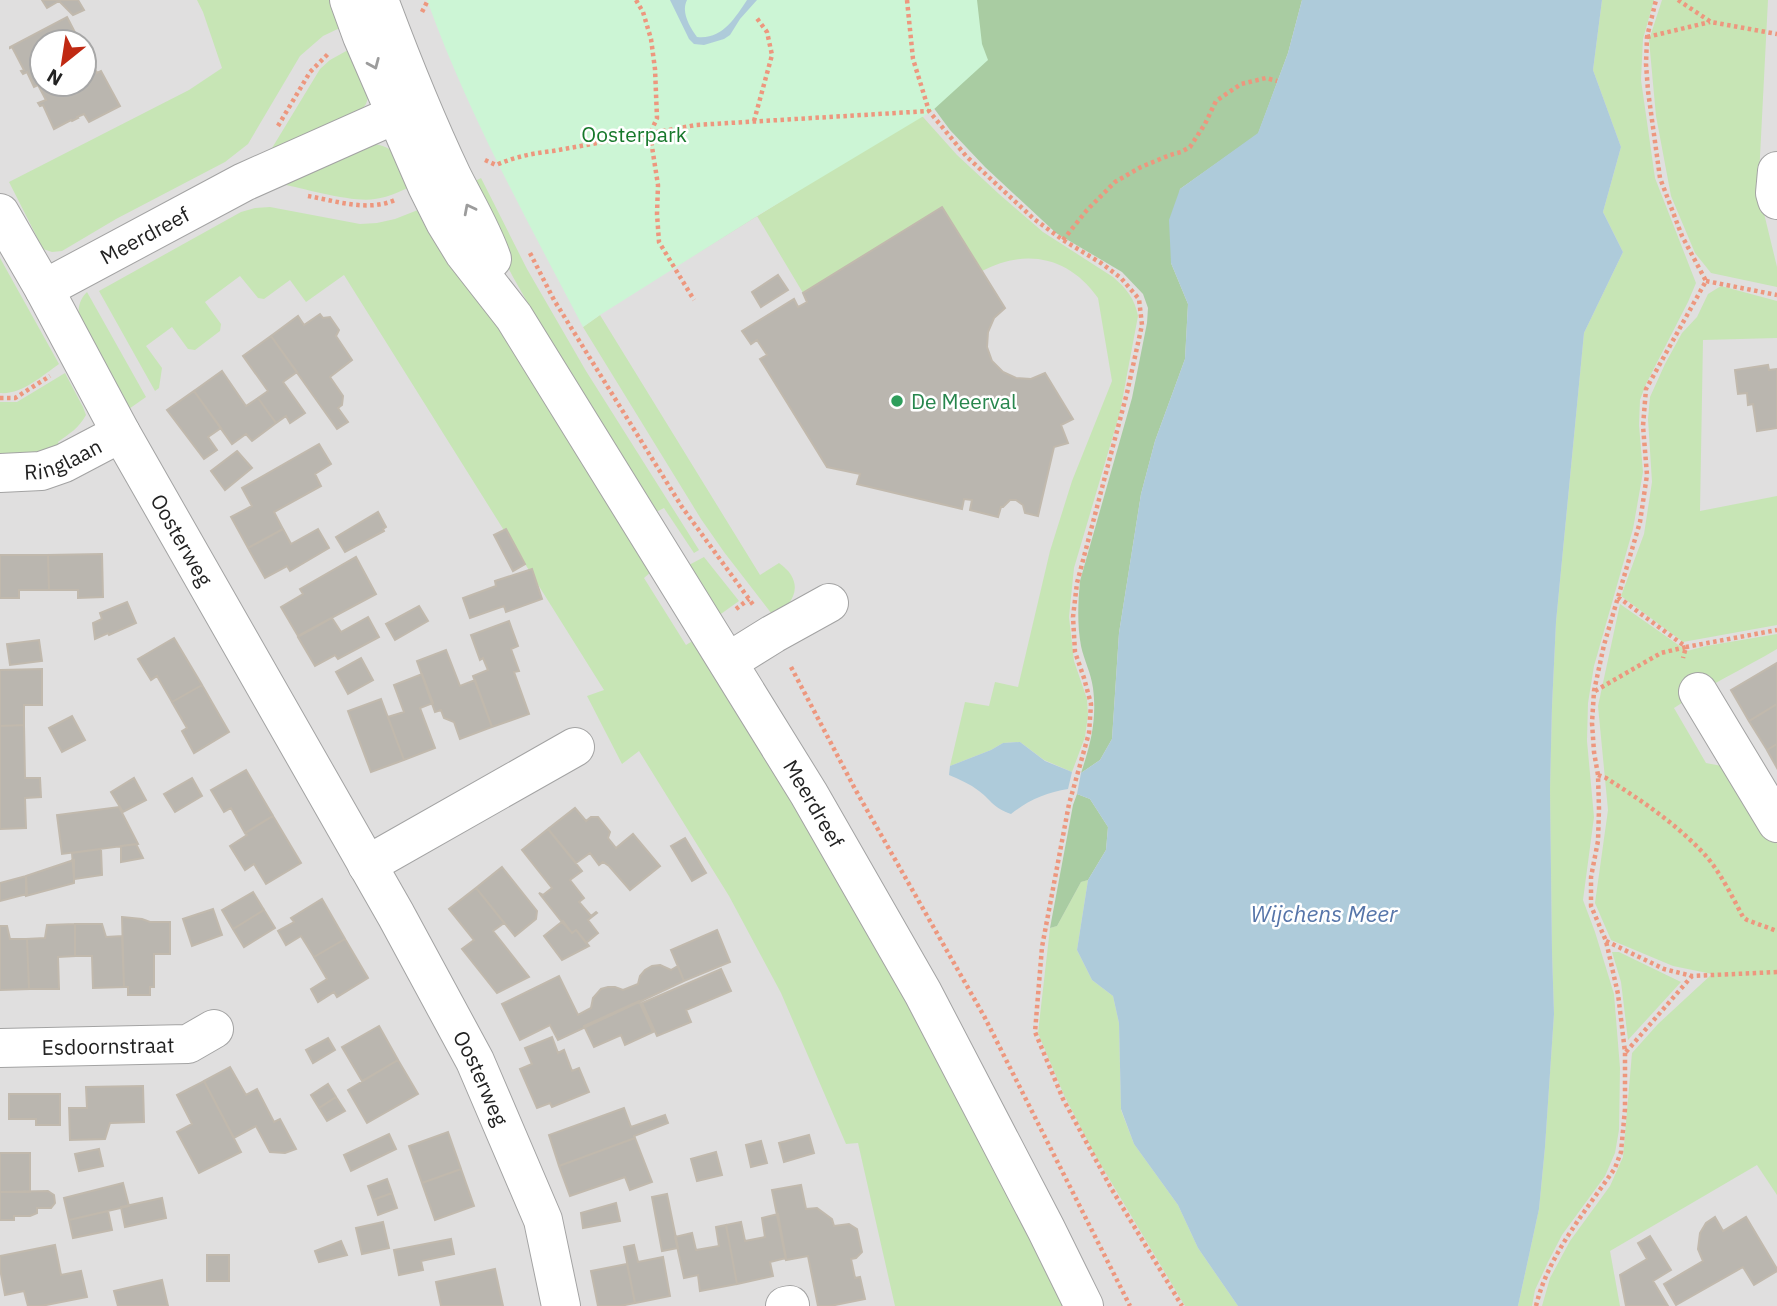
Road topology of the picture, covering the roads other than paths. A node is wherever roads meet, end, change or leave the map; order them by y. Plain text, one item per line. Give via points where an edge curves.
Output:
1 (349, 0) edge
2 (379, 0) edge
3 (408, 109) junction
4 (1777, 171) edge
5 (1777, 200) edge
6 (0, 213) edge
7 (44, 289) junction
8 (121, 433) junction
9 (0, 473) edge
10 (829, 603) dead end
11 (728, 662) junction
12 (1699, 692) road end
13 (575, 747) dead end
14 (1777, 823) edge
15 (367, 865) junction
16 (214, 1029) dead end
17 (0, 1048) edge
18 (561, 1306) edge
19 (1084, 1306) edge

1 -> 3 street, Meerdreef via 362,36
2 - 3 street, Meerdreef
3 - 7 street, Meerdreef via 244,182
3 - 11 street, Meerdreef via 453,173 445,222 514,317
4 - 5 street
6 - 7 street, Oosterweg
7 - 8 street, Oosterweg
8 - 9 street, Ringlaan via 41,471
8 - 15 street, Oosterweg
10 - 11 street
11 - 19 street, Meerdreef via 923,993
12 - 14 street
13 - 15 street
15 - 18 street, Oosterweg via 475,1060 543,1220
16 - 17 street, Esdoornstraat via 188,1044

